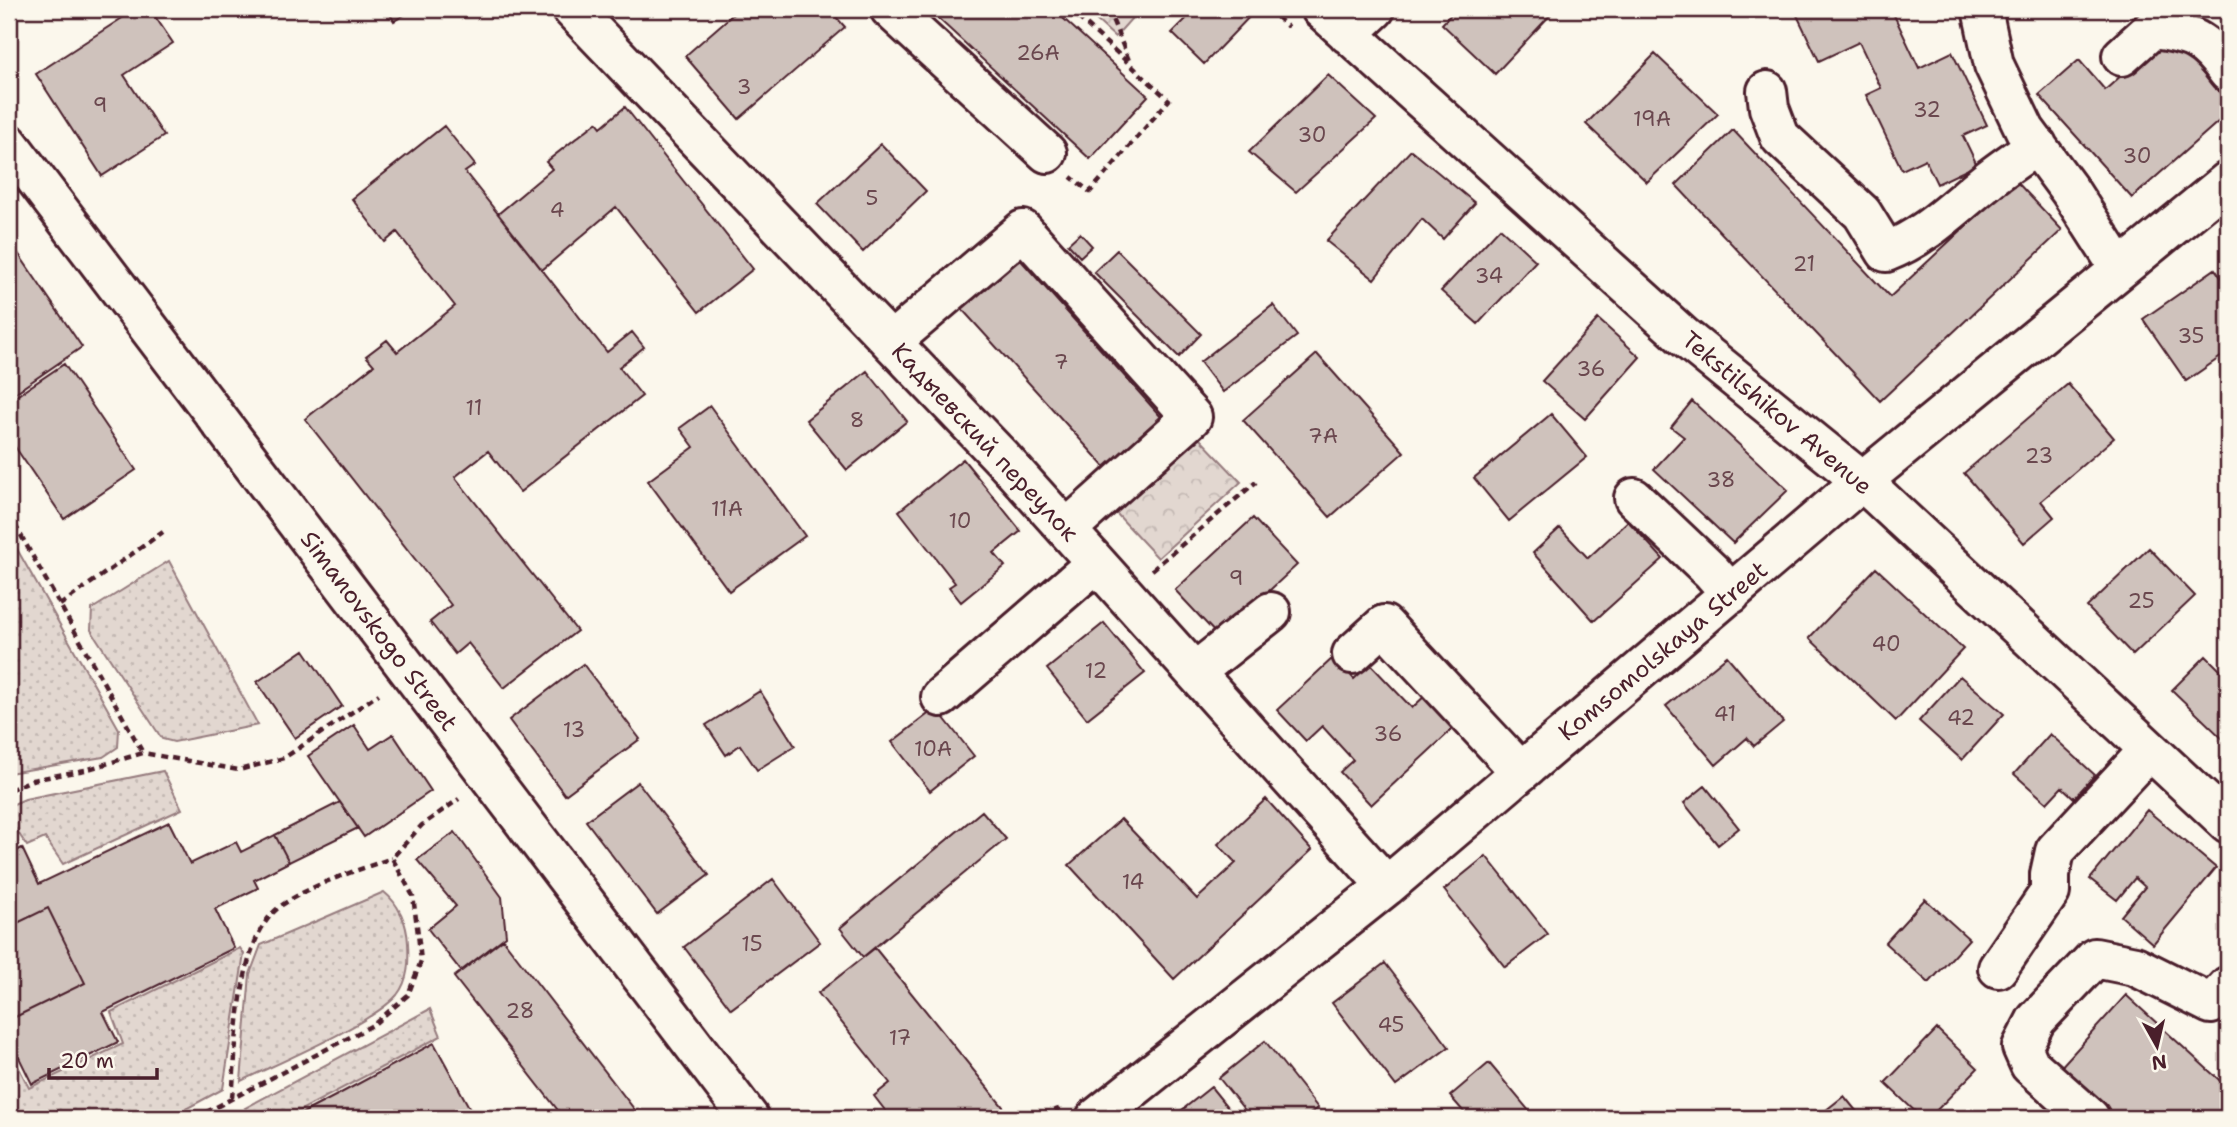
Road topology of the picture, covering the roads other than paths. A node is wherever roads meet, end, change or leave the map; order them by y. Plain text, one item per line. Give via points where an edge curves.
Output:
1 (572, 9) edge
2 (890, 9) edge
3 (1982, 9) edge
4 (1335, 22) edge
5 (2122, 56) dead end
6 (2228, 72) edge
7 (1767, 91) dead end
8 (9, 144) edge
9 (2037, 145) junction
10 (1058, 164) road end
11 (2228, 181) edge
12 (2120, 269) junction
13 (891, 342) junction
14 (1862, 481) junction
15 (1634, 498) dead end
16 (1067, 529) junction
17 (1096, 563) junction
18 (1731, 594) junction
19 (1271, 612) dead end
20 (1352, 654) dead end
21 (1195, 672) junction
22 (941, 696) dead end
23 (2149, 750) junction
24 (1521, 772) junction
25 (2228, 824) edge
26 (1387, 886) junction
27 (1998, 968) dead end
28 (2228, 986) edge
29 (1081, 1111) edge
30 (749, 1118) edge
31 (2090, 1118) edge

1 - 13 street, Кадыевский переулок
2 - 10 street
3 - 9 street via 1994,65
4 - 14 street, Tekstilshikov Avenue via 1683,336
5 - 6 street via 2152,29 2188,34 2217,56
7 - 9 street via 1780,136 1862,213 1886,252 1942,222 1988,180
8 - 30 street, Simanovskogo Street
9 - 12 street
11 - 12 street, Komsomolskaya Street
12 - 14 street, Komsomolskaya Street
13 - 16 street, Кадыевский переулок
13 - 16 street via 1023,230 1192,417
14 - 18 street, Komsomolskaya Street
14 - 23 street, Tekstilshikov Avenue
15 - 18 street
16 - 17 street, Кадыевский переулок
17 - 21 street, Кадыевский переулок
17 - 22 street
18 - 24 street, Komsomolskaya Street
19 - 21 street
20 - 24 street via 1384,625
21 - 26 street, Кадыевский переулок
23 - 25 street, Tekstilshikov Avenue
23 - 27 street via 2055,851 2050,892
24 - 26 street, Komsomolskaya Street
26 - 29 street, Komsomolskaya Street
28 - 31 street via 2211,1004 2135,966 2095,958 2036,1020 2022,1047 2030,1065

